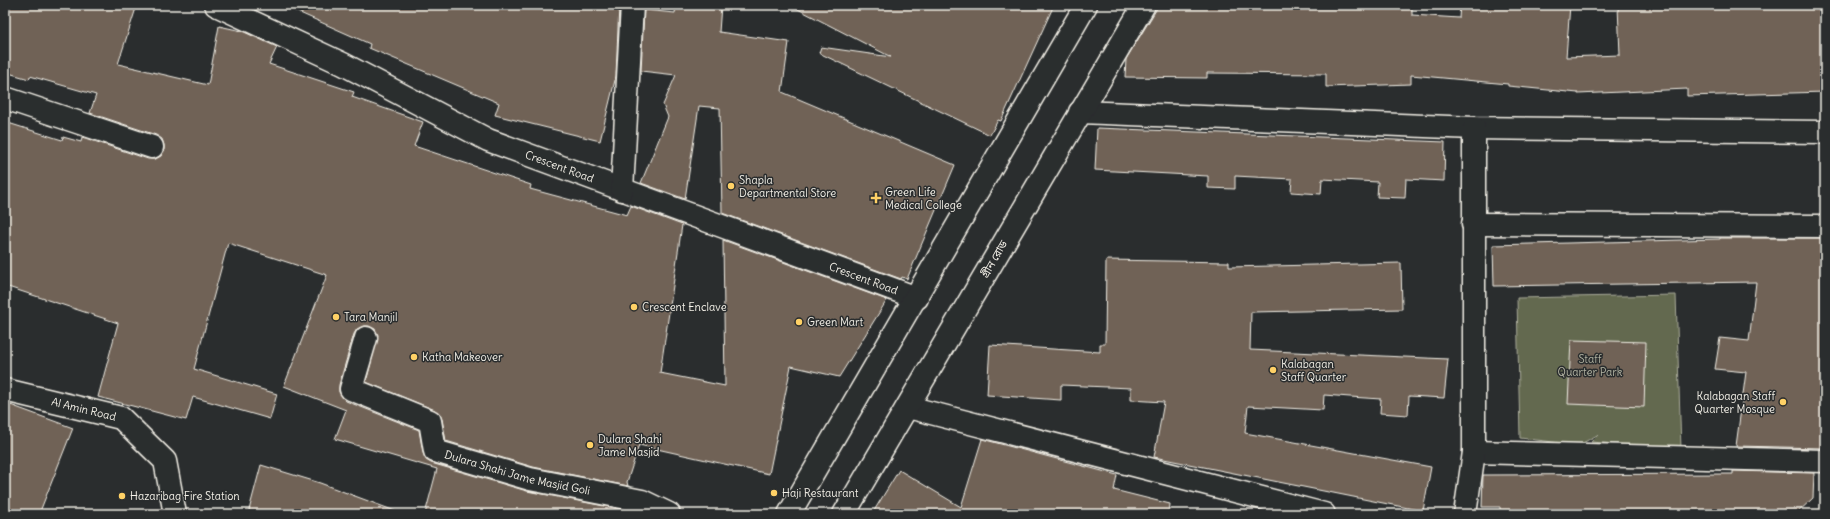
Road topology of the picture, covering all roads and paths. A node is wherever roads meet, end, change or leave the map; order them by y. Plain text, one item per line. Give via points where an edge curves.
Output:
1 (216, 5) edge
2 (632, 5) edge
3 (1086, 5) edge
4 (1144, 5) edge
5 (5, 98) edge
6 (1080, 112) junction
7 (1474, 128) junction
8 (1825, 132) edge
9 (152, 147) dead end
10 (622, 190) junction
11 (1473, 224) junction
12 (1825, 226) edge
13 (916, 298) junction
14 (366, 338) dead end
15 (5, 390) edge
16 (908, 407) junction
17 (1474, 452) junction
18 (1825, 461) edge
19 (175, 514) edge
20 (669, 514) edge
21 (789, 514) edge
22 (844, 514) edge
23 (1324, 514) edge
24 (1465, 514) edge

1 - 10 street, Crescent Road via 343,64 488,140
2 - 10 street
3 - 13 street
4 - 6 street, গ্রীন রোড
5 - 9 street
6 - 7 street
6 - 16 street, গ্রীন রোড
7 - 8 street
7 - 11 street
10 - 13 street, Crescent Road
11 - 12 street
11 - 17 street
13 - 21 street
14 - 20 street, Dulara Shahi Jame Masjid Goli via 351,389 430,421 434,451 530,479 642,501
15 - 19 street, Al Amin Road via 121,418 165,460
16 - 22 street, গ্রীন রোড
16 - 23 street
17 - 18 street
17 - 24 street

